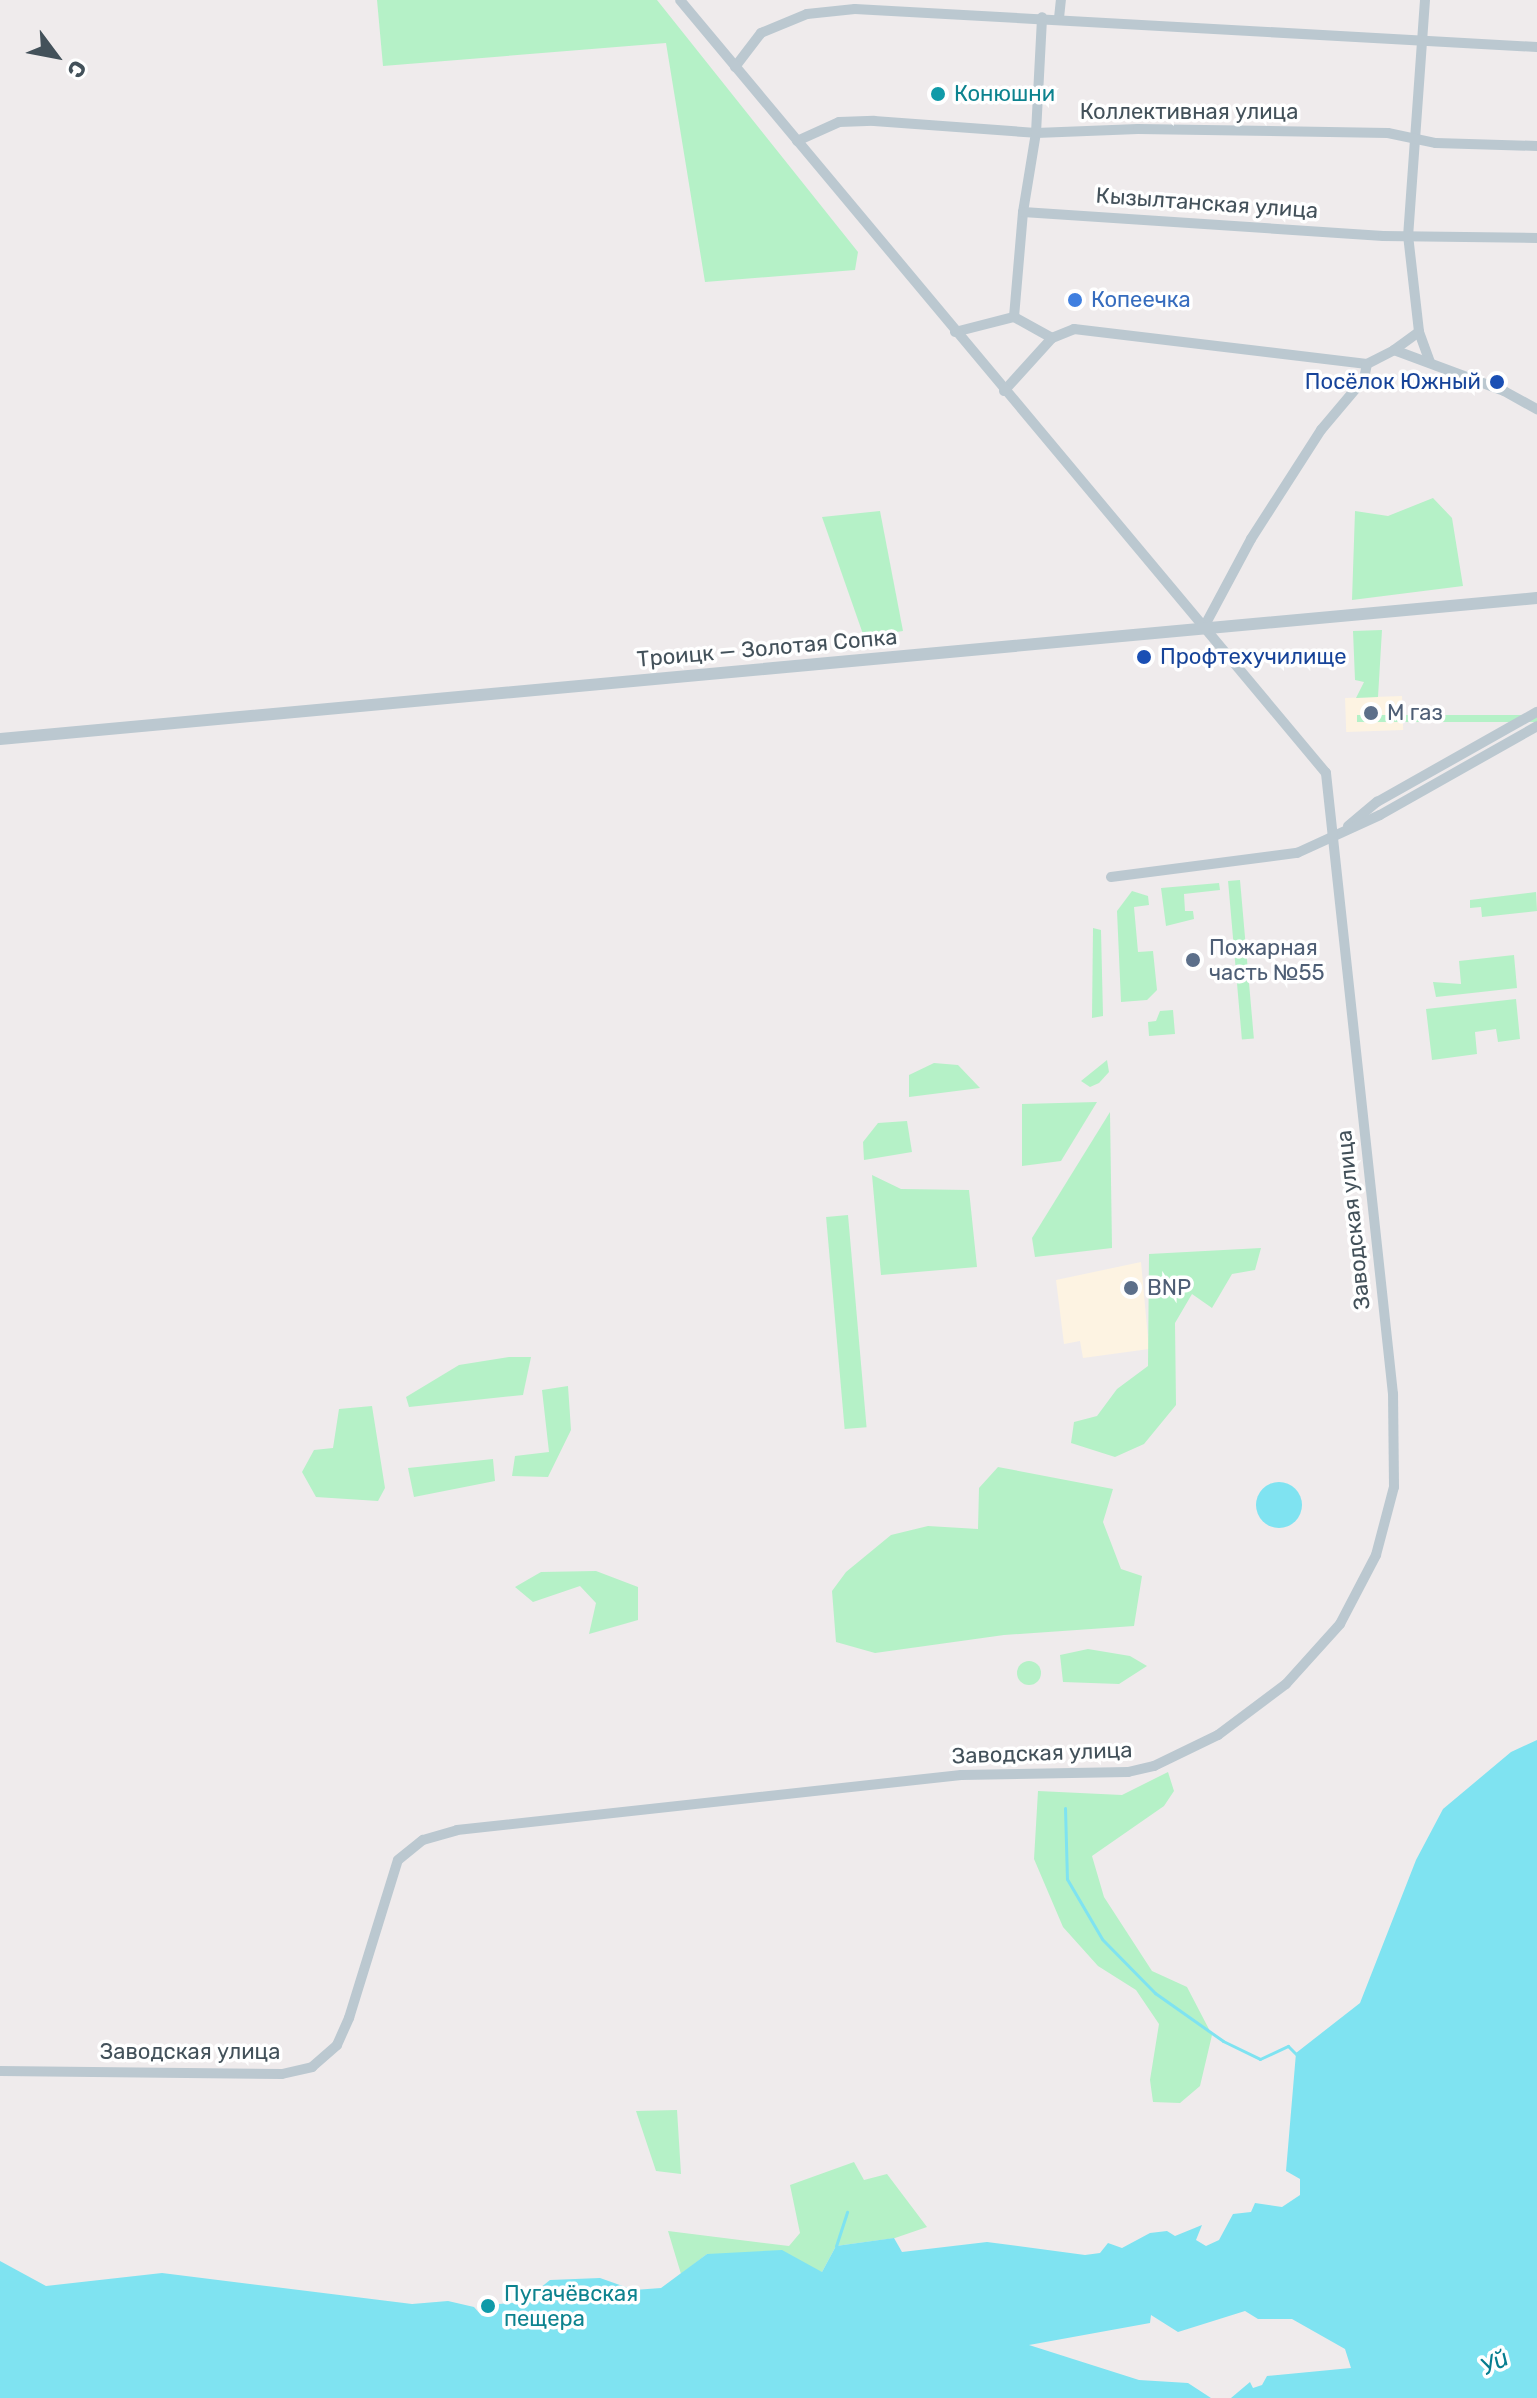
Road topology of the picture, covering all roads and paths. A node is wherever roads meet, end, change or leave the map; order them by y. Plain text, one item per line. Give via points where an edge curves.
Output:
1 (680, 0) edge
2 (1061, 0) edge
3 (1425, 0) edge
4 (1042, 17) junction
5 (1059, 18) junction
6 (1420, 44) junction
7 (1537, 47) edge
8 (735, 67) junction
9 (1036, 133) junction
10 (1416, 139) junction
11 (797, 141) junction
12 (1537, 146) edge
13 (1023, 212) junction
14 (1408, 235) junction
15 (1537, 238) edge
16 (1014, 317) junction
17 (955, 332) junction
18 (1419, 332) junction
19 (1052, 338) junction
20 (1394, 350) junction
21 (1430, 363) junction
22 (1367, 364) junction
23 (1004, 391) junction
24 (1537, 409) edge
25 (1537, 598) edge
26 (1204, 627) junction
27 (1537, 712) edge
28 (1537, 726) edge
29 (0, 739) edge
30 (1334, 838) junction
31 (1111, 877) dead end
32 (0, 2071) edge

1 - 8 street, Заводская улица
2 - 5 street
3 - 6 street
4 - 5 street
4 - 8 street via 855,9 807,14 761,33
4 - 9 street
5 - 6 street
6 - 7 street
6 - 10 street
8 - 11 street, Заводская улица
9 - 10 street, Коллективная улица via 1138,129 1388,133
9 - 11 street, Коллективная улица via 839,122
9 - 13 street
10 - 12 street, Коллективная улица
10 - 14 street
11 - 17 street, Заводская улица
13 - 14 street, Кызылтанская улица
13 - 16 street
14 - 15 street, Кызылтанская улица
14 - 18 street
16 - 17 street
16 - 19 street
17 - 23 street, Заводская улица
18 - 20 street
18 - 21 street
19 - 22 street via 1074,329
19 - 23 street
20 - 21 street
20 - 22 street
21 - 24 street
22 - 26 street via 1364,379 1321,430 1251,539
23 - 26 street, Заводская улица
25 - 26 street, Троицк — Золотая Сопка
26 - 29 street, Троицк — Золотая Сопка
26 - 30 street, Заводская улица via 1326,773
27 - 30 street via 1377,802
28 - 30 street
30 - 31 street via 1297,853
30 - 32 street, Заводская улица via 1393,1394 1394,1487 1363,1584 1340,1624 1286,1684 1195,1748 1128,1772 961,1775 457,1830 423,1840 398,1860 349,2018 337,2045 312,2067 282,2074

